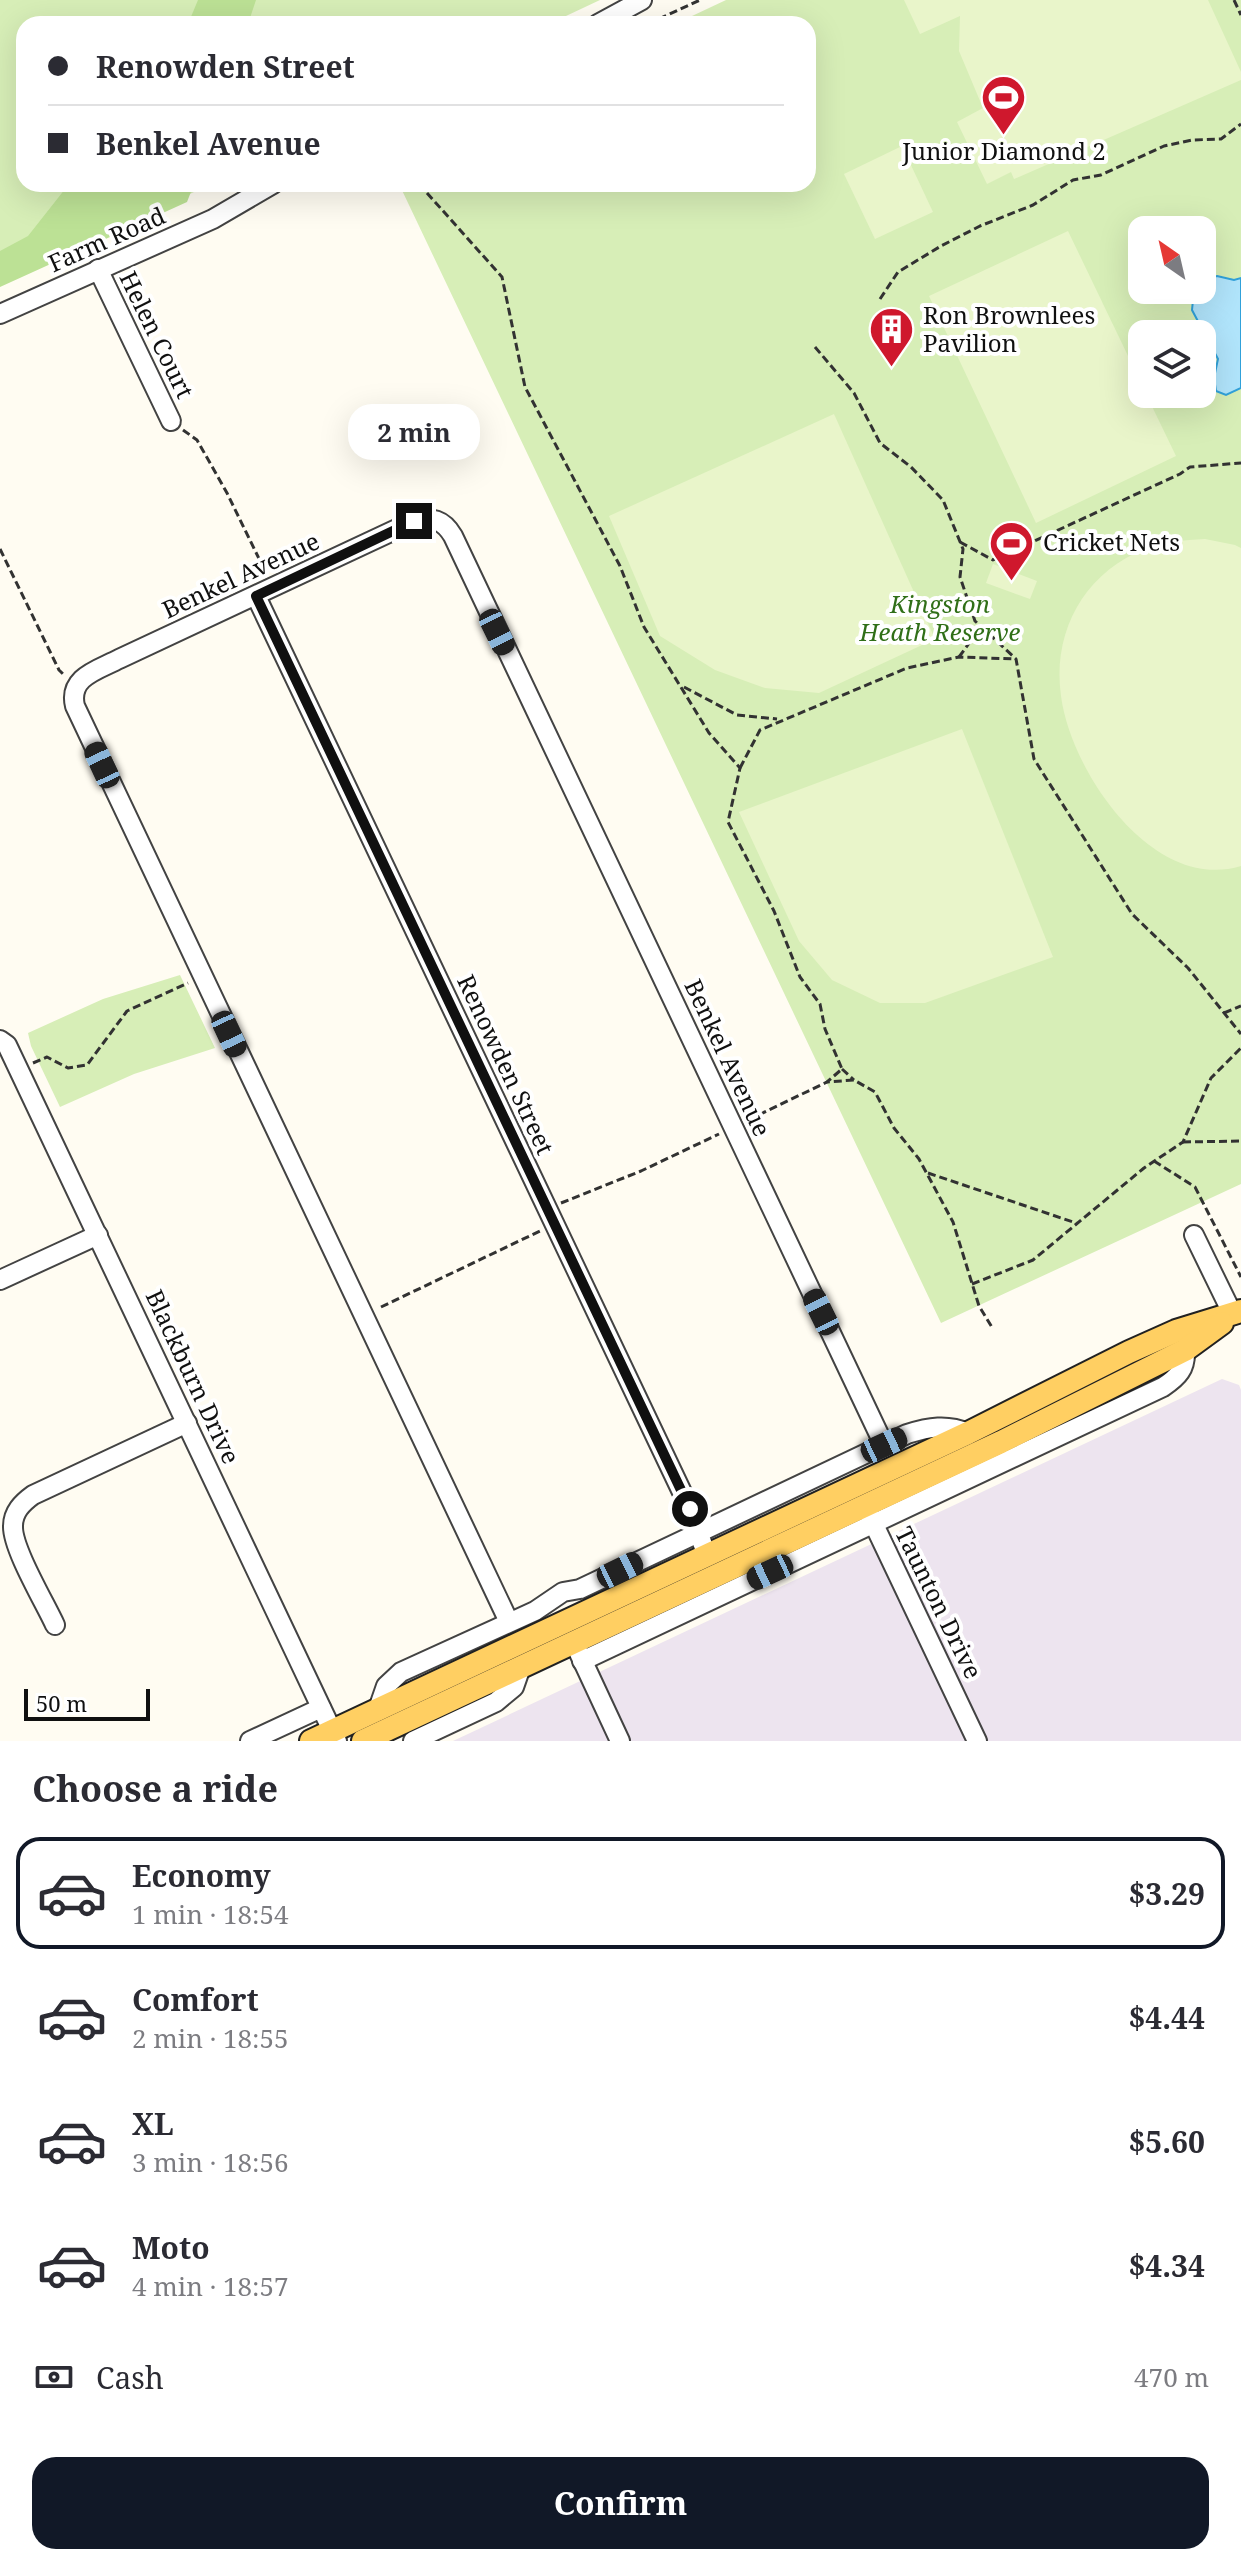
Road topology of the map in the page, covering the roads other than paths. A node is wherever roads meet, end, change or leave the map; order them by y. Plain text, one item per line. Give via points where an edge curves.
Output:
1 (642, 0) edge
2 (613, 16) edge
3 (259, 192) edge
4 (98, 269) junction
5 (0, 314) edge
6 (171, 421) road end
7 (256, 596) junction
8 (4, 1042) edge
9 (98, 1235) junction
10 (1194, 1235) dead end
11 (0, 1280) edge
12 (1238, 1319) edge
13 (187, 1423) junction
14 (968, 1433) junction
15 (884, 1445) junction
16 (865, 1505) junction
17 (699, 1532) junction
18 (707, 1556) junction
19 (580, 1589) junction
20 (509, 1622) junction
21 (55, 1625) dead end
22 (574, 1642) junction
23 (521, 1667) junction
24 (321, 1708) junction
25 (378, 1709) junction
26 (334, 1736) edge
27 (250, 1741) edge
28 (311, 1741) edge
29 (363, 1741) edge
30 (413, 1741) edge
31 (620, 1741) edge
32 (977, 1741) edge

1 - 2 street
3 - 4 street, Farm Road via 213,219
4 - 5 street, Farm Road
4 - 6 street, Helen Court
7 - 15 street, Benkel Avenue via 414,521 436,519 449,530
7 - 17 street, Renowden Street
7 - 20 street, Benkel Avenue via 85,676 75,686 73,699
8 - 9 street, Blackburn Drive
9 - 11 street
9 - 13 street, Blackburn Drive
10 - 12 street
12 - 14 main road via 1176,1331
12 - 16 main road via 1185,1350
13 - 21 street via 33,1495 17,1509 12,1524 16,1543
13 - 24 street, Blackburn Drive
14 - 15 street via 927,1427
14 - 16 main road
15 - 17 street
16 - 18 main road
16 - 22 main road
16 - 32 street, Taunton Drive
17 - 18 street, Renowden Street
17 - 19 street
18 - 22 main road
19 - 20 street via 563,1592
19 - 22 street via 571,1602
20 - 25 street via 401,1672 386,1686
22 - 23 main road
22 - 25 main road
22 - 31 street
23 - 29 main road
23 - 30 street via 514,1687 496,1702
24 - 26 street, Blackburn Drive
24 - 27 street
25 - 26 main road
26 - 28 main road

